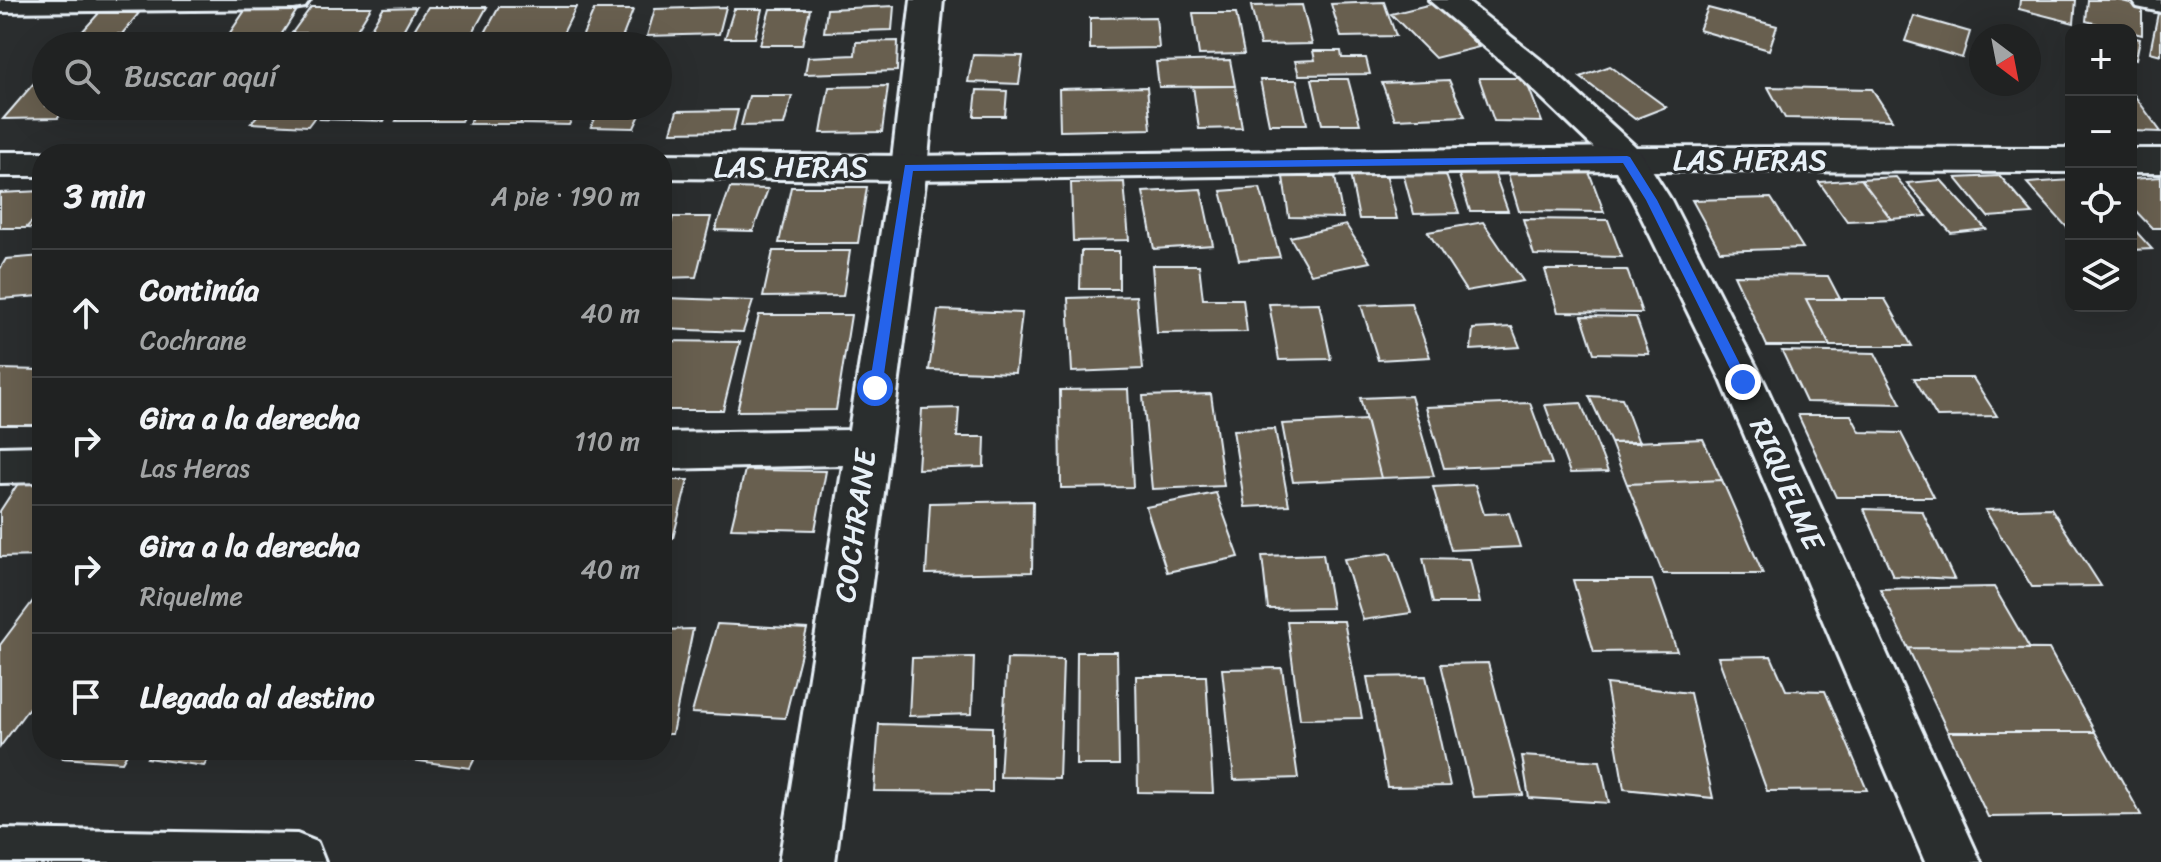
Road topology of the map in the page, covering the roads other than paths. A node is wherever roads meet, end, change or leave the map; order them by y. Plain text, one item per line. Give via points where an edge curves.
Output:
1 (294, 0) edge
2 (927, 0) edge
3 (1445, 0) edge
4 (2148, 0) edge
5 (0, 3) edge
6 (2161, 3) edge
7 (1627, 159) junction
8 (2065, 160) edge
9 (2137, 161) edge
10 (2161, 161) edge
11 (0, 164) edge
12 (32, 164) edge
13 (672, 166) edge
14 (909, 168) junction
15 (866, 447) junction
16 (672, 451) edge
17 (32, 464) edge
18 (0, 465) edge
19 (0, 857) edge
20 (297, 862) edge
21 (807, 862) edge
22 (1953, 862) edge

1 - 5 street
2 - 14 street, COCHRANE
3 - 7 street, RIQUELME via 1530,68
4 - 6 street
7 - 8 street, LAS HERAS
7 - 14 street, LAS HERAS
7 - 22 street, RIQUELME via 1743,382
9 - 10 street
11 - 12 street
13 - 14 street, LAS HERAS
14 - 15 street, COCHRANE
15 - 16 street
15 - 21 street, COCHRANE
17 - 18 street
19 - 20 street

